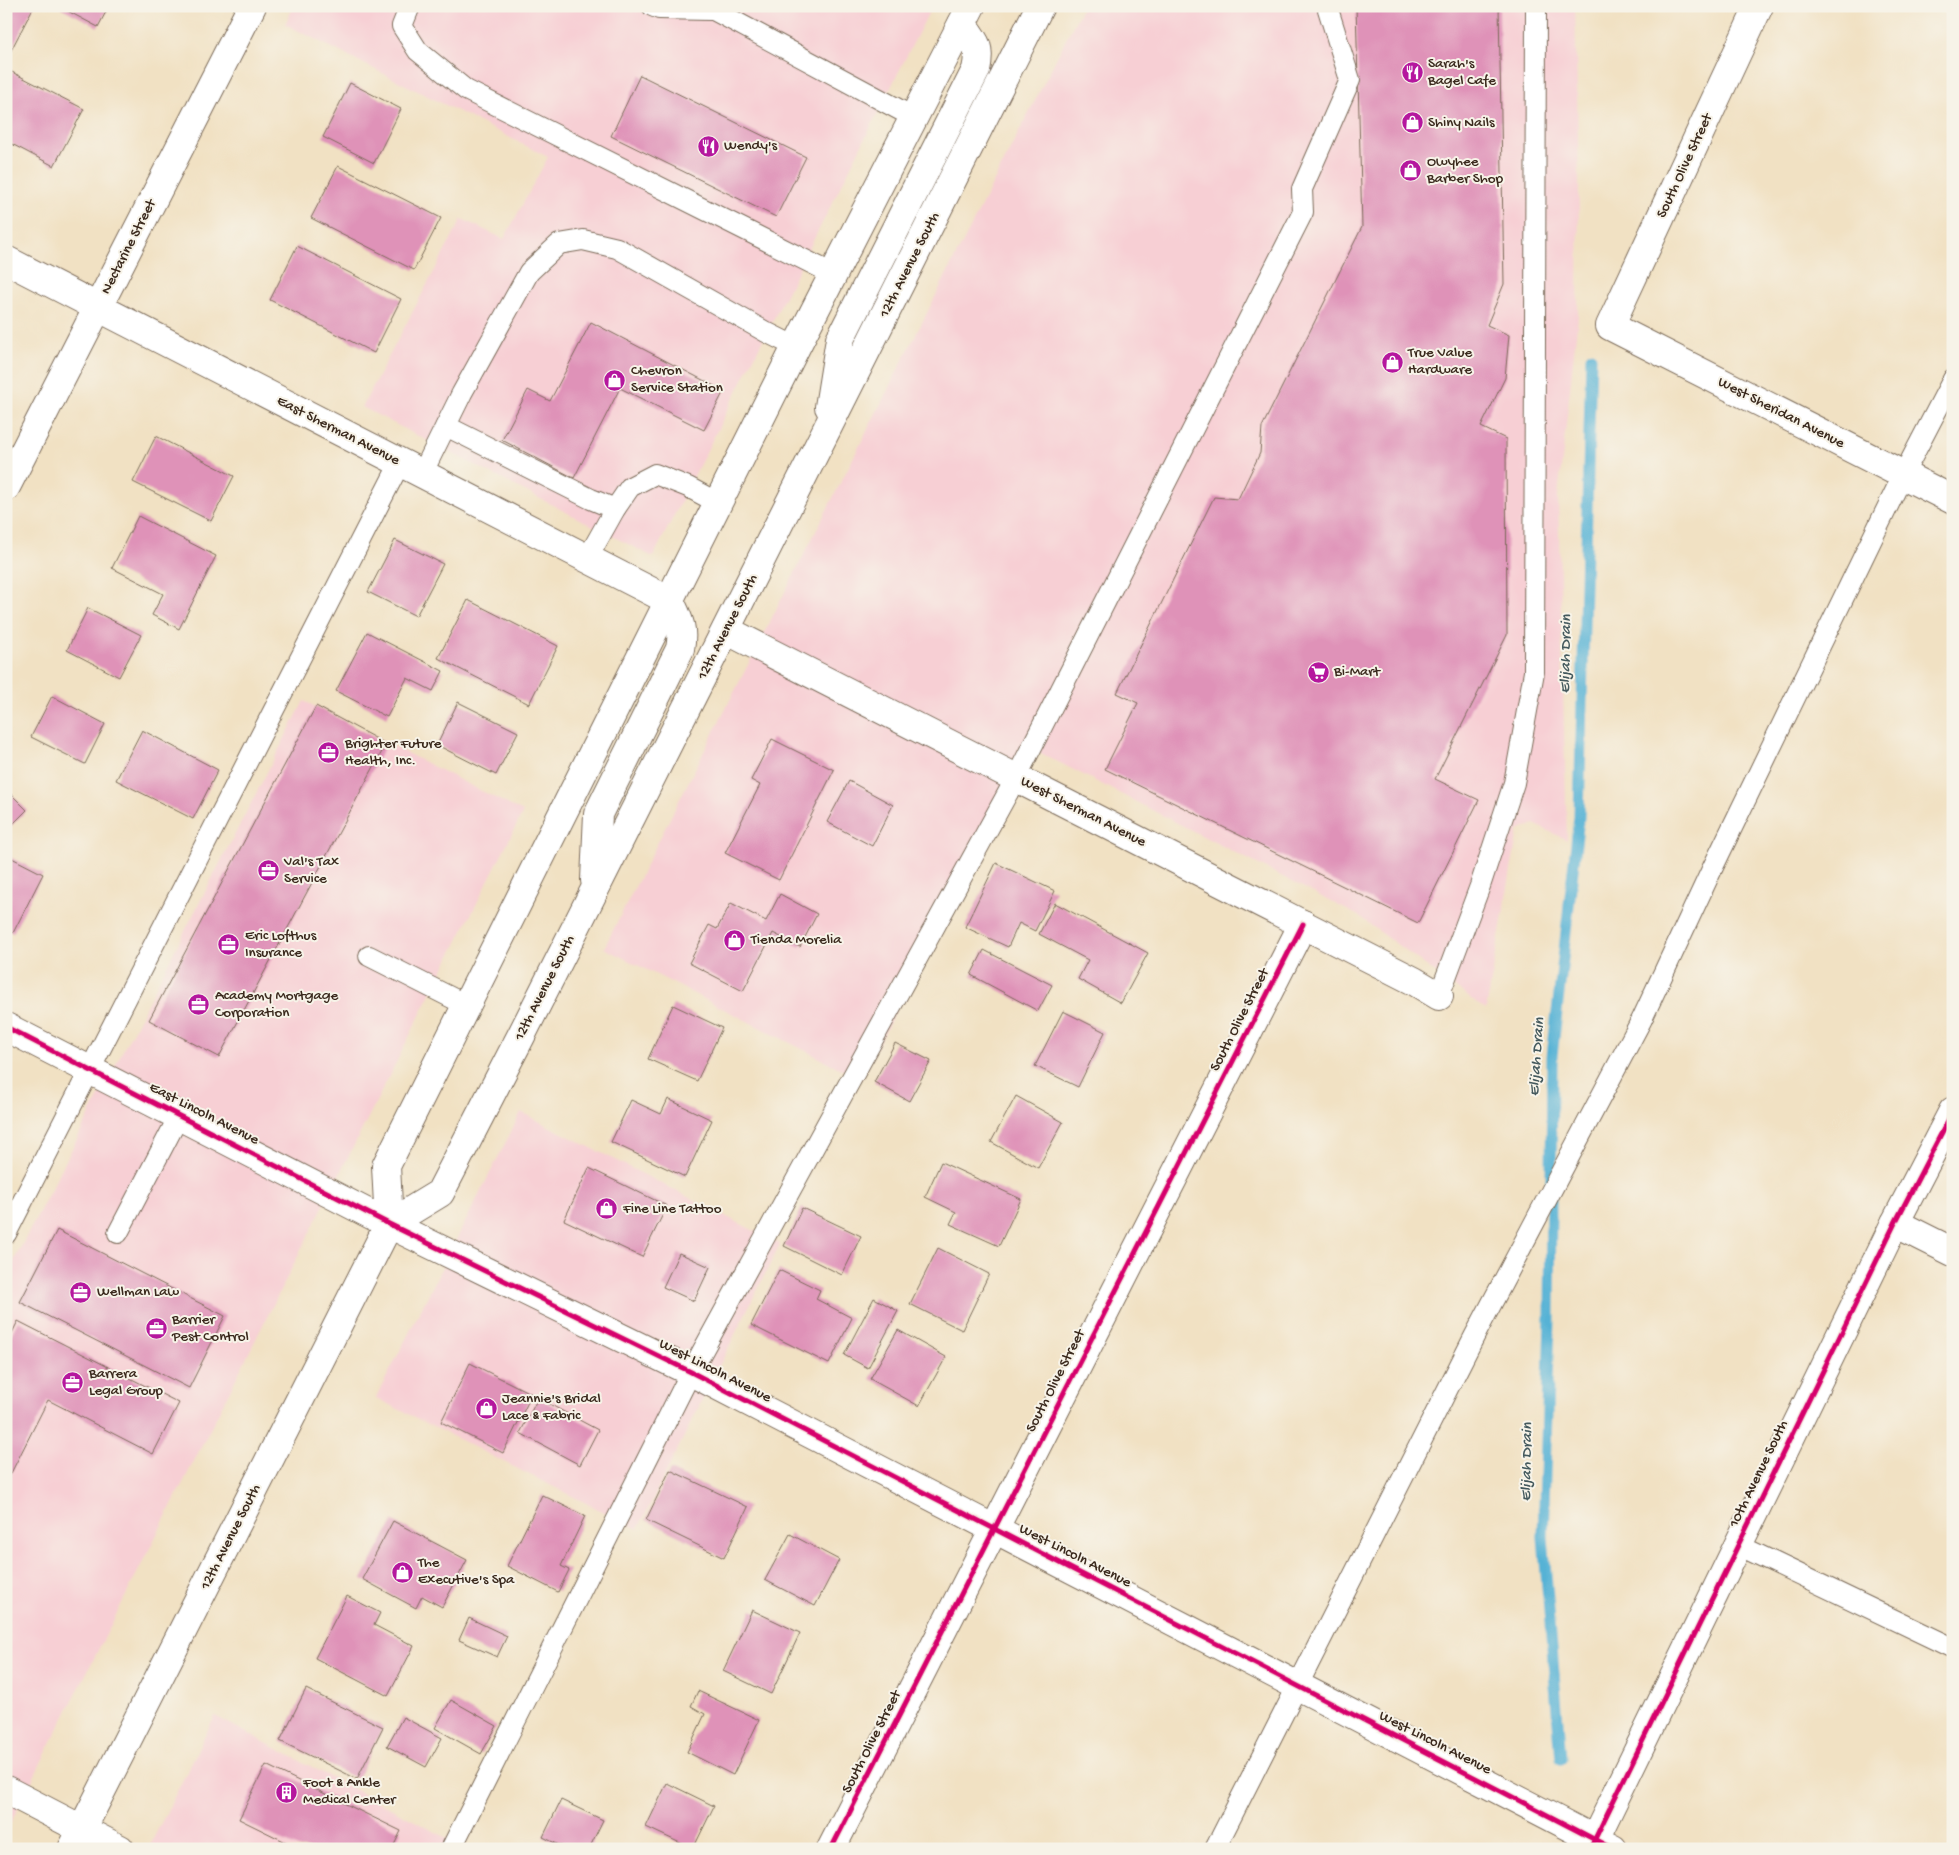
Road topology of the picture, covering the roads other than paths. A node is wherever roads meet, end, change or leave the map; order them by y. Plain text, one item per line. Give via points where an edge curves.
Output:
1 (252, 6) edge
2 (410, 6) edge
3 (652, 6) edge
4 (1327, 6) edge
5 (1536, 6) edge
6 (1759, 6) edge
7 (708, 8) edge
8 (1035, 10) edge
9 (966, 15) edge
10 (913, 117) junction
11 (6, 260) edge
12 (833, 274) junction
13 (98, 307) junction
14 (1610, 326) joint
15 (796, 346) junction
16 (1953, 379) edge
17 (446, 426) junction
18 (826, 431) junction
19 (411, 468) junction
20 (1903, 475) junction
21 (6, 487) edge
22 (1953, 500) edge
23 (718, 503) junction
24 (615, 509) junction
25 (588, 559) junction
26 (670, 602) junction
27 (726, 630) junction
28 (1016, 778) junction
29 (594, 891) junction
30 (1303, 924) junction
31 (369, 956) dead end
32 (1439, 996) joint
33 (466, 1006) junction
34 (6, 1027) edge
35 (90, 1070) junction
36 (1953, 1111) edge
37 (179, 1116) junction
38 (1895, 1223) junction
39 (389, 1224) junction
40 (118, 1232) dead end
41 (6, 1234) edge
42 (1953, 1252) edge
43 (691, 1372) junction
44 (995, 1528) junction
45 (1738, 1545) junction
46 (1953, 1648) edge
47 (1299, 1686) junction
48 (6, 1790) edge
49 (77, 1839) edge
50 (1599, 1846) edge
51 (120, 1849) edge
52 (451, 1849) edge
53 (831, 1849) edge
54 (1215, 1849) edge

1 - 13 street, Nectarine Street
2 - 12 lane via 402,26 418,51 466,90
3 - 7 lane via 658,9
4 - 28 lane via 1350,80 1302,189 1302,212
5 - 32 lane via 1534,672 1514,783
6 - 14 street, South Olive Street
7 - 10 lane
8 - 18 street, 12th Avenue South
9 - 10 street, 12th Avenue South
9 - 18 street via 979,56 976,70 840,339
10 - 12 street, 12th Avenue South
11 - 13 street, East Sherman Avenue
12 - 15 street, 12th Avenue South
13 - 19 street, East Sherman Avenue
13 - 21 street, Nectarine Street
14 - 20 street, West Sheridan Avenue
15 - 17 lane via 616,248 583,240 559,244 529,272
15 - 23 street, 12th Avenue South
16 - 20 lane
17 - 19 lane
17 - 24 lane via 591,500
18 - 27 street, 12th Avenue South
19 - 25 street, East Sherman Avenue
19 - 35 lane
20 - 22 street, West Sheridan Avenue
20 - 47 lane via 1642,1019 1474,1338
23 - 24 lane via 655,474 630,487
23 - 26 street, 12th Avenue South
24 - 25 lane
25 - 26 street, East Sherman Avenue
26 - 29 street via 681,625 680,649 598,814
26 - 33 street, 12th Avenue South
27 - 28 street, West Sherman Avenue
27 - 29 street, 12th Avenue South
28 - 30 street, West Sherman Avenue
28 - 43 lane
29 - 39 street, 12th Avenue South via 440,1193
30 - 32 street, West Sherman Avenue
30 - 44 street, South Olive Street
31 - 33 lane
33 - 39 street, 12th Avenue South via 386,1166
34 - 35 street, East Lincoln Avenue
35 - 37 street, East Lincoln Avenue
35 - 41 lane
36 - 38 street, 10th Avenue South
37 - 39 street, East Lincoln Avenue
37 - 40 lane
38 - 42 street
38 - 45 street, 10th Avenue South
39 - 43 street, West Lincoln Avenue
39 - 49 street, 12th Avenue South
43 - 44 street, West Lincoln Avenue
43 - 52 lane
44 - 47 street, West Lincoln Avenue
44 - 53 street, South Olive Street
45 - 46 lane
45 - 50 street, 10th Avenue South
47 - 50 street, West Lincoln Avenue
47 - 54 lane
48 - 49 street
49 - 51 street

